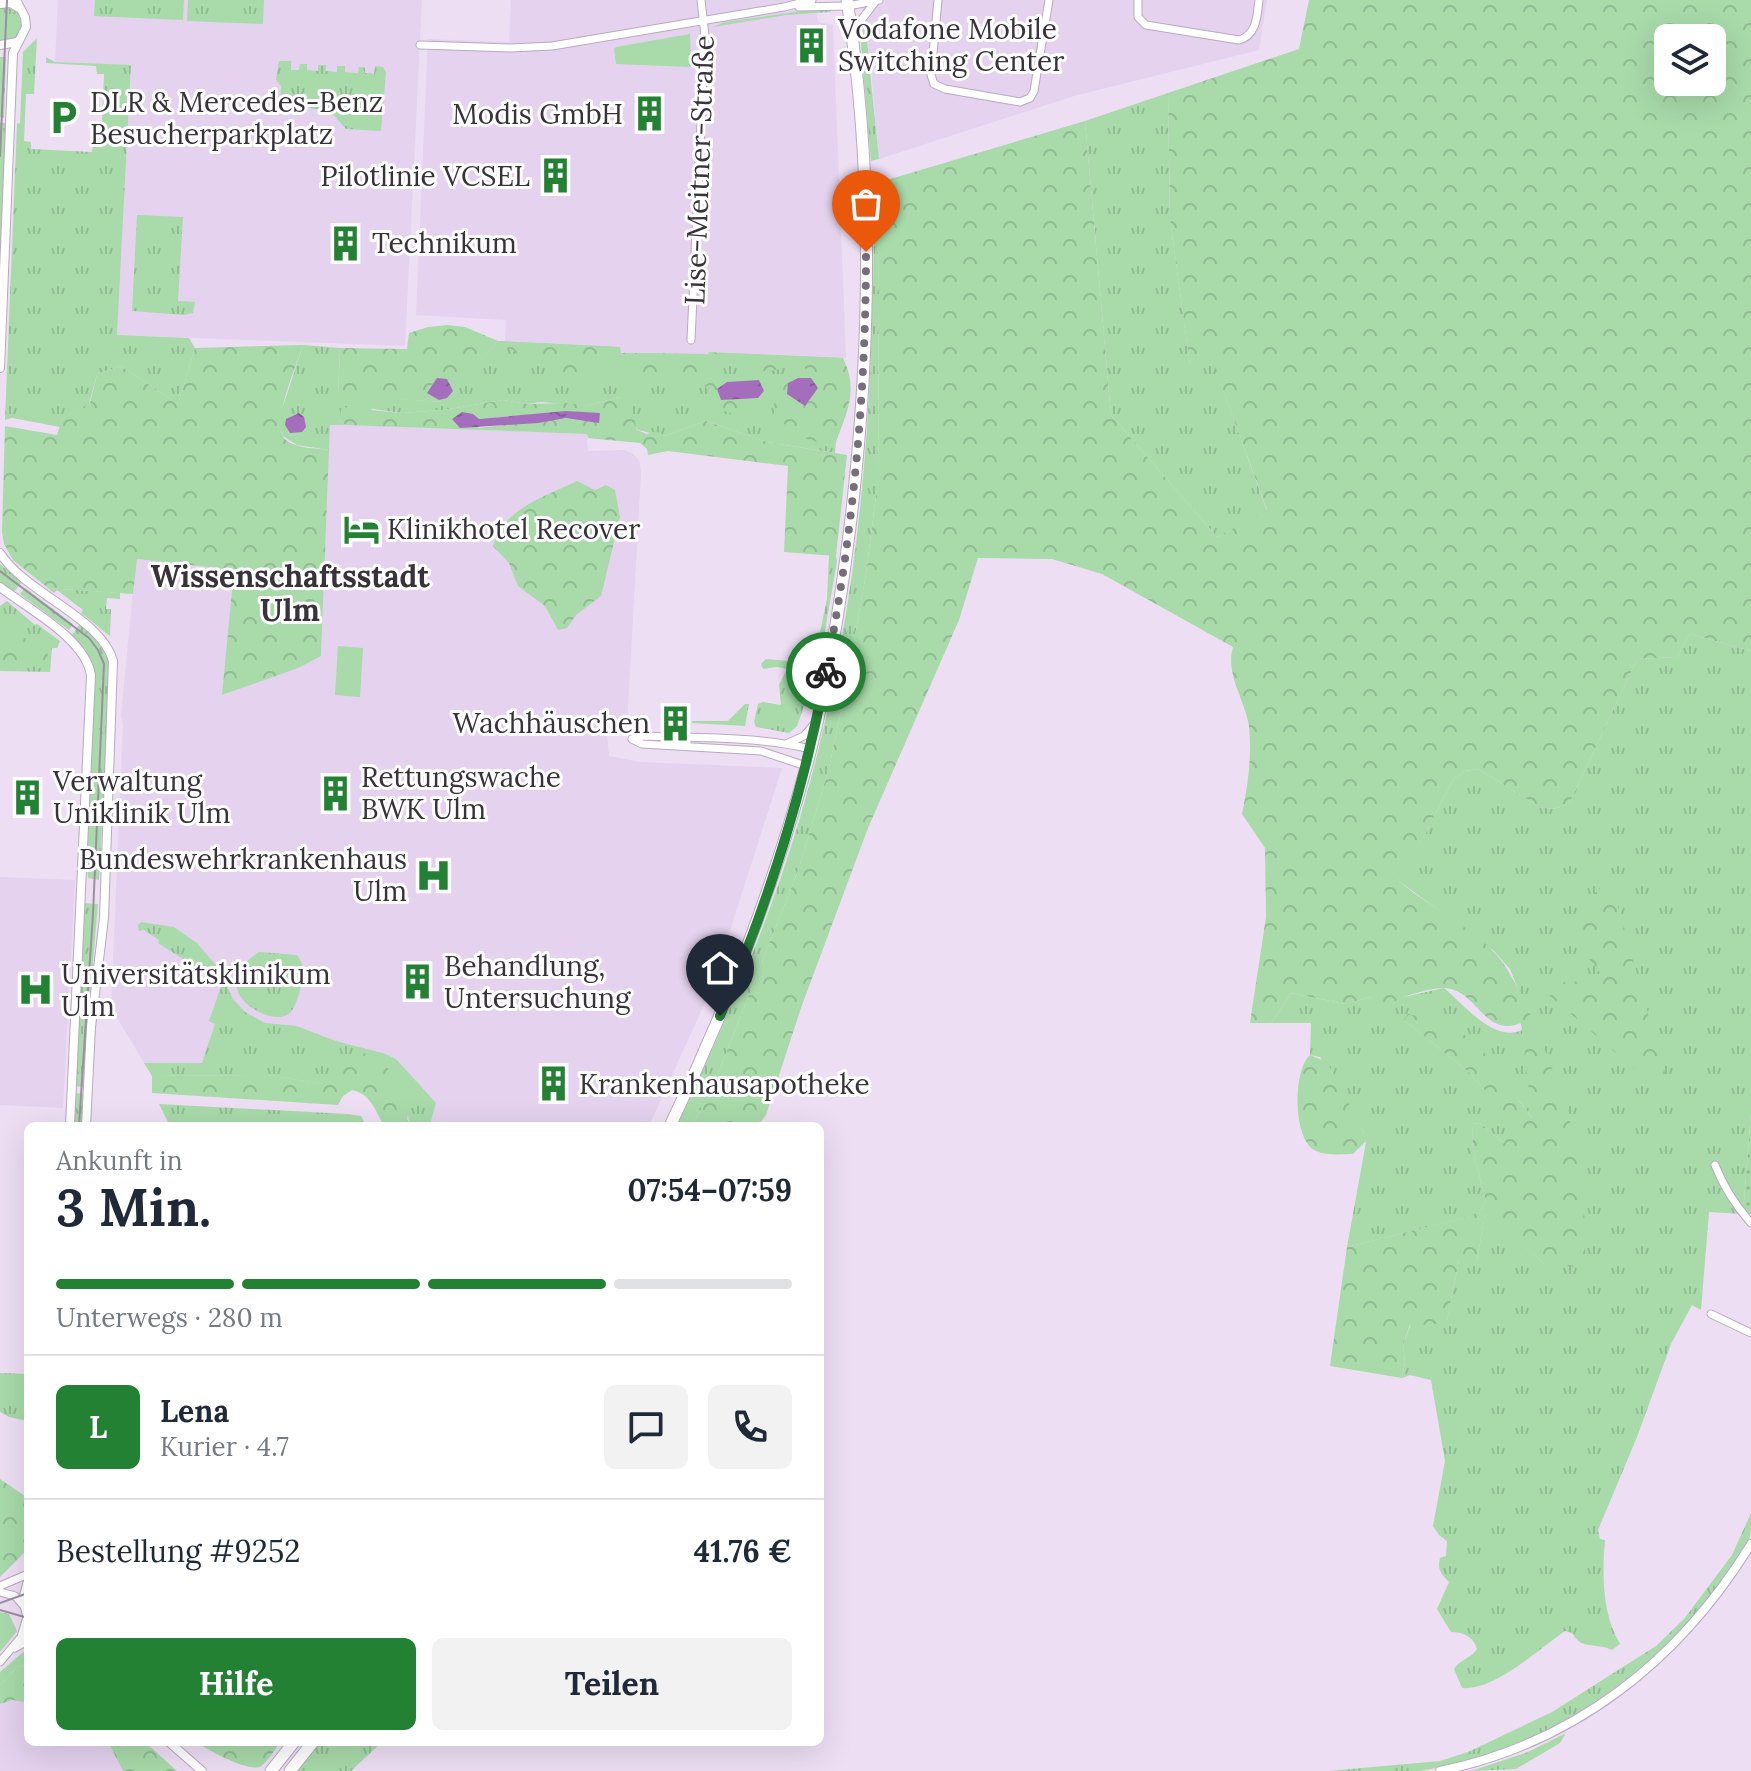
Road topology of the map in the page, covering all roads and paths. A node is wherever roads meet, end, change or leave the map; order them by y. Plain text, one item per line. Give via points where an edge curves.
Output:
1 (701, 0) edge
2 (812, 0) edge
3 (878, 0) edge
4 (938, 0) edge
5 (1049, 0) edge
6 (1138, 0) edge
7 (1259, 0) edge
8 (847, 3) edge
9 (0, 4) edge
10 (18, 4) edge
11 (784, 7) junction
12 (705, 21) junction
13 (18, 41) junction
14 (0, 45) edge
15 (420, 45) dead end
16 (854, 51) junction
17 (691, 340) dead end
18 (0, 368) edge
19 (0, 553) edge
20 (0, 587) edge
21 (817, 721) junction
22 (787, 744) junction
23 (811, 749) junction
24 (806, 766) junction
25 (70, 1122) edge
26 (86, 1122) edge
27 (672, 1122) edge
28 (1715, 1165) dead end
29 (1751, 1223) edge
30 (1711, 1314) dead end
31 (1751, 1333) edge
32 (1751, 1544) edge
33 (24, 1576) edge
34 (0, 1586) edge
35 (0, 1592) edge
36 (24, 1600) edge
37 (23, 1605) junction
38 (24, 1608) edge
39 (24, 1631) edge
40 (24, 1643) edge
41 (13, 1649) junction
42 (0, 1662) edge
43 (174, 1746) edge
44 (291, 1746) edge
45 (310, 1746) edge
46 (202, 1771) edge
47 (271, 1771) edge
48 (290, 1771) edge
49 (1440, 1771) edge

1 - 12 street, Lise-Meitner-Straße
2 - 11 street
3 - 8 street
3 - 16 street via 860,22
4 - 5 street via 934,84 1020,102 1030,98 1034,88
6 - 7 street via 1138,17 1144,24 1244,40 1255,27
8 - 11 street
8 - 16 main road
9 - 10 street
10 - 13 street via 27,23
11 - 12 street
12 - 15 street via 542,47
12 - 17 street, Lise-Meitner-Straße
13 - 14 street
13 - 18 street via 13,53
16 - 21 main road via 867,232 862,405 846,561
19 - 26 street via 18,574 101,638 113,664 104,918
20 - 25 street via 77,644 91,675
21 - 22 street
21 - 23 main road
22 - 23 street
22 - 24 street via 632,739 642,744 761,751
23 - 24 main road
24 - 27 main road via 732,989
28 - 29 street via 1734,1204
30 - 31 street
32 - 49 street via 1677,1641 1619,1691 1586,1715 1525,1746
33 - 34 street
35 - 37 street
36 - 37 street
37 - 38 street
39 - 41 street
40 - 41 street
41 - 42 street
43 - 46 street
44 - 47 main road
45 - 48 main road

